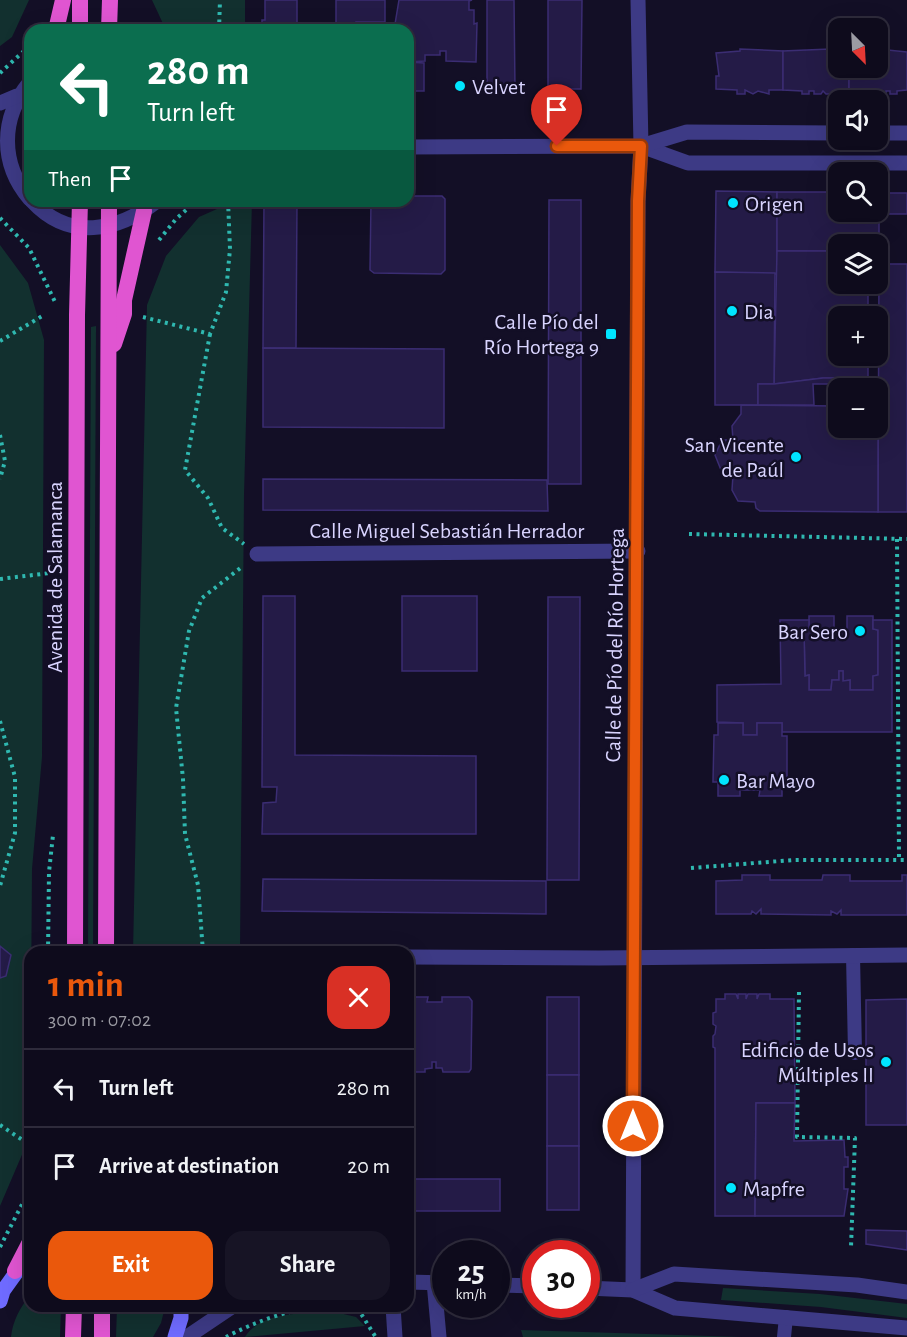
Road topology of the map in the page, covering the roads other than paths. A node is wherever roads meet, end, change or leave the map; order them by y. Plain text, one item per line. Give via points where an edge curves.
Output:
1 (63, 0) edge
2 (80, 0) edge
3 (110, 0) edge
4 (638, 0) edge
5 (57, 24) edge
6 (80, 24) edge
7 (109, 24) edge
8 (24, 88) edge
9 (17, 96) junction
10 (0, 103) edge
11 (828, 133) edge
12 (888, 133) edge
13 (907, 133) edge
14 (641, 146) junction
15 (414, 147) edge
16 (907, 163) edge
17 (0, 181) edge
18 (17, 186) junction
19 (24, 193) edge
20 (38, 207) edge
21 (80, 207) edge
22 (109, 207) edge
23 (148, 207) edge
24 (150, 207) edge
25 (81, 228) junction
26 (109, 228) junction
27 (110, 357) junction
28 (638, 551) junction
29 (257, 554) road end
30 (75, 946) edge
31 (106, 946) edge
32 (853, 954) junction
33 (907, 955) edge
34 (414, 957) edge
35 (634, 958) junction
36 (855, 1053) dead end
37 (24, 1254) edge
38 (24, 1262) edge
39 (15, 1271) junction
40 (414, 1282) edge
41 (432, 1283) edge
42 (600, 1289) edge
43 (633, 1290) junction
44 (907, 1292) edge
45 (1, 1295) edge
46 (74, 1312) edge
47 (102, 1312) edge
48 (181, 1312) edge
49 (224, 1312) edge
50 (393, 1312) edge
51 (786, 1317) junction
52 (439, 1318) edge
53 (907, 1328) edge
54 (74, 1337) edge
55 (102, 1337) edge
56 (175, 1337) edge
57 (187, 1337) edge
58 (395, 1337) edge
59 (439, 1337) edge
60 (784, 1337) edge

1 - 5 highway
2 - 6 highway
3 - 7 highway
4 - 14 street, Calle de Pío del Río Hortega
8 - 9 street
9 - 10 street
9 - 18 street via 6,125 5,148
11 - 14 street via 687,132
12 - 13 street
14 - 15 street
14 - 16 street via 688,163
14 - 28 street, Calle de Pío del Río Hortega
17 - 18 street
18 - 19 street
20 - 25 street via 44,214
21 - 25 highway, Avenida de Salamanca
22 - 26 highway
23 - 26 street
24 - 27 highway
25 - 26 street
25 - 30 highway, Avenida de Salamanca via 77,315
26 - 27 highway
27 - 31 highway
28 - 29 street, Calle Miguel Sebastián Herrador
28 - 35 street, Calle de Pío del Río Hortega
32 - 33 street
32 - 35 street
32 - 36 lane
34 - 35 street
35 - 43 street, Calle de Pío del Río Hortega
37 - 39 highway
38 - 39 main road
39 - 45 main road
40 - 41 street
42 - 43 street
43 - 44 street via 674,1274 857,1285
43 - 51 street via 675,1308
46 - 54 highway
47 - 55 highway
48 - 56 main road
49 - 57 street
50 - 58 street
51 - 53 street
51 - 60 lane
52 - 59 street

